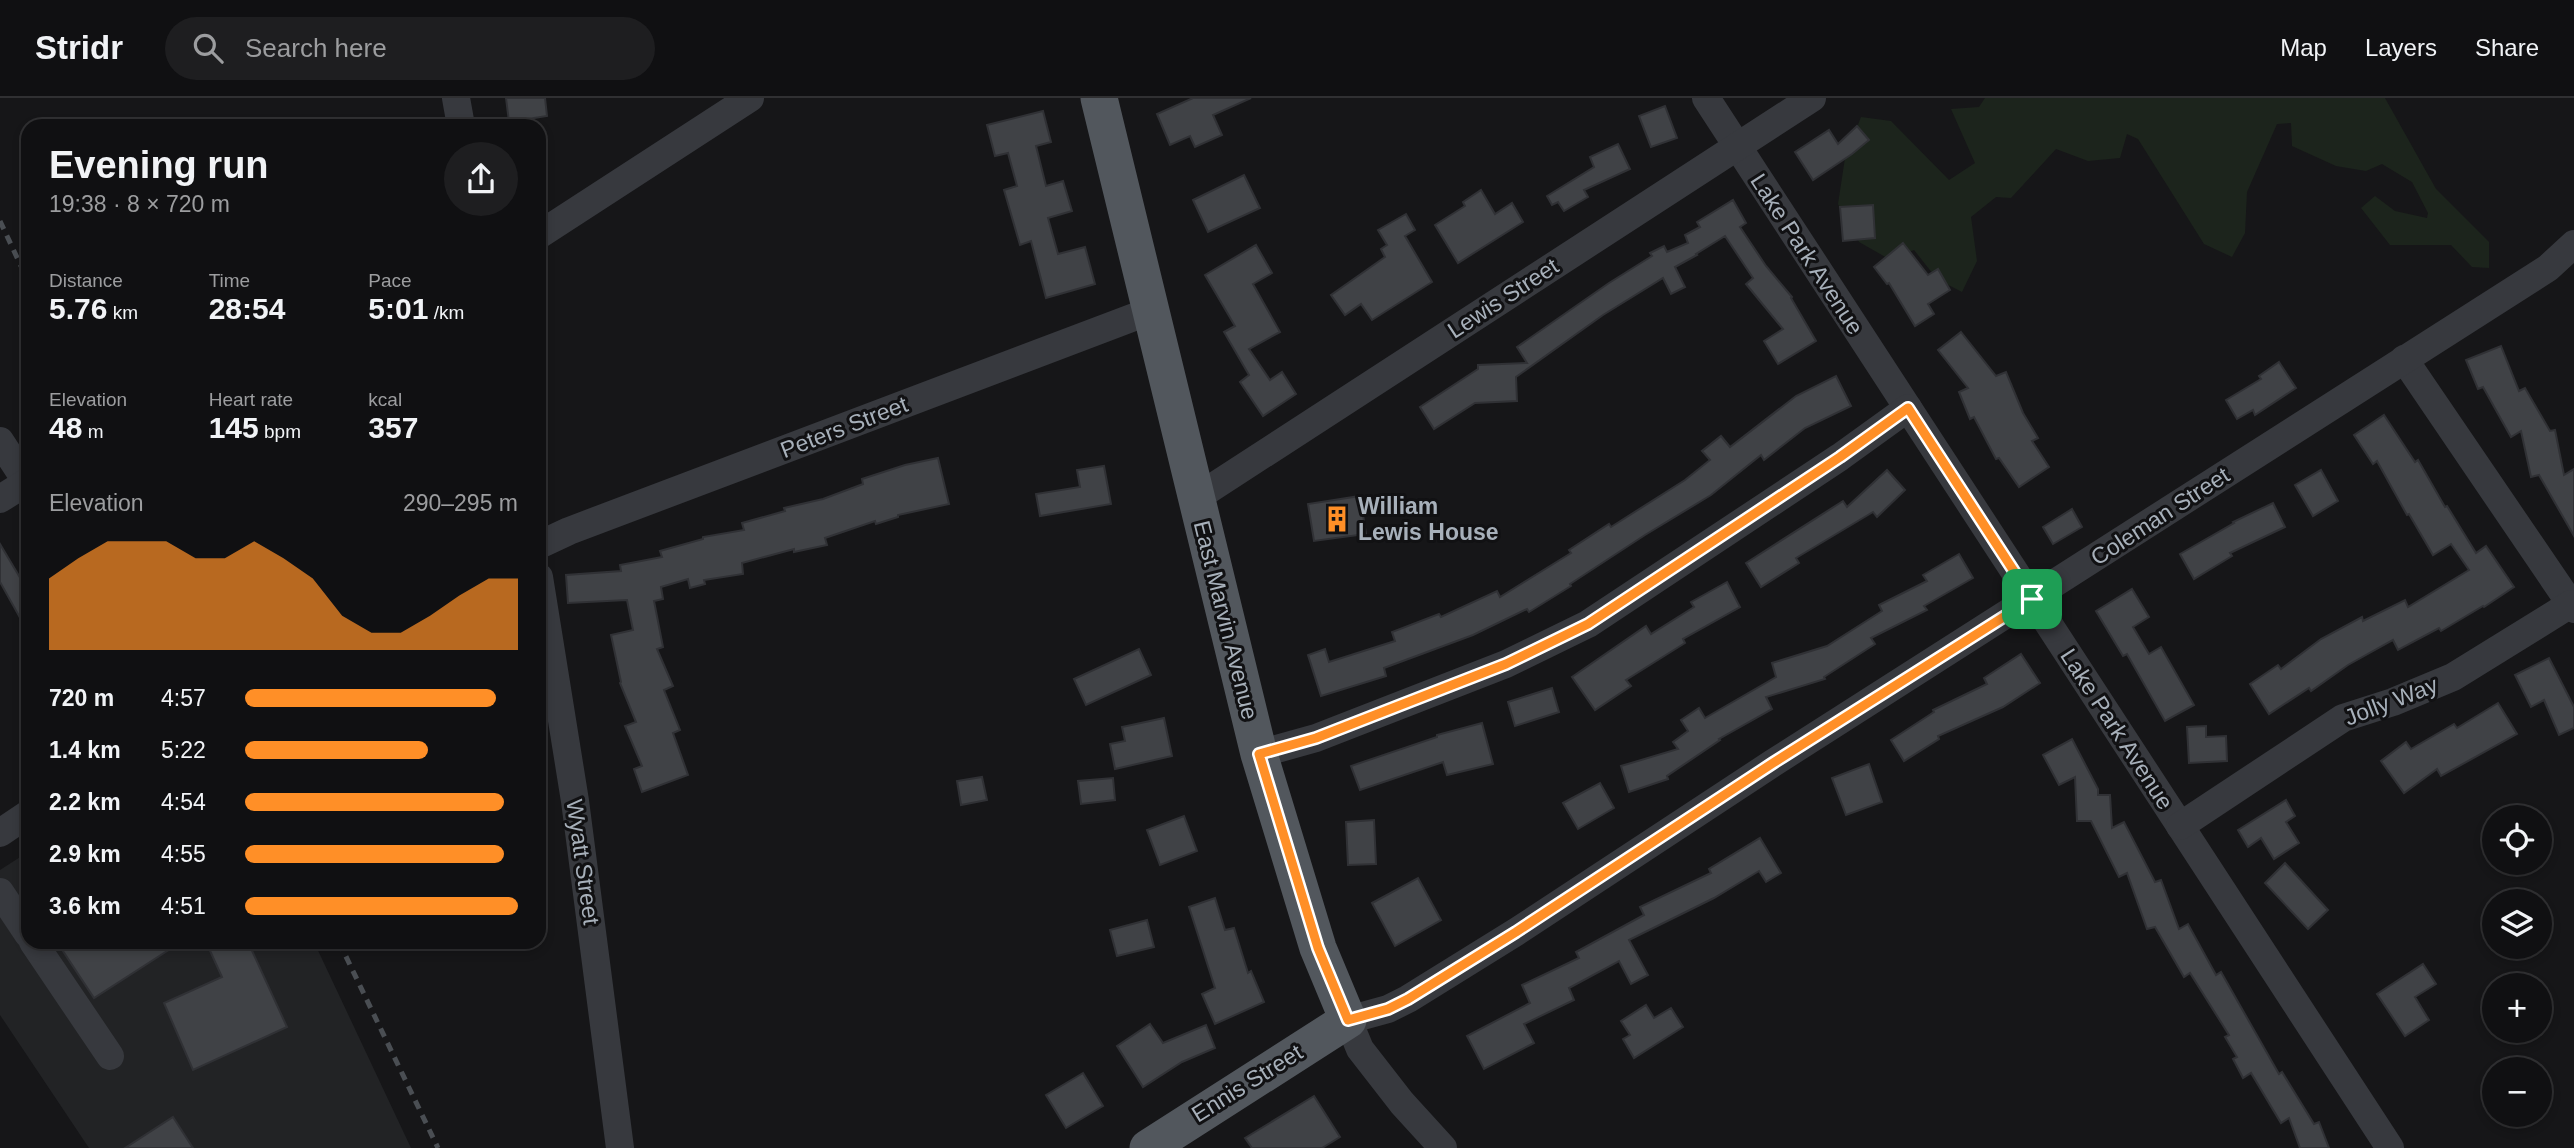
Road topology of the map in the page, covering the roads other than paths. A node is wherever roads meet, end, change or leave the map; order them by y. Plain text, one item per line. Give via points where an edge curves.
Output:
1 (456, 98) edge
2 (750, 98) edge
3 (1706, 98) edge
4 (1812, 98) edge
5 (1101, 99) edge
6 (460, 119) edge
7 (1738, 146) junction
8 (546, 229) edge
9 (2574, 244) edge
10 (1150, 311) junction
11 (2404, 359) junction
12 (1908, 408) junction
13 (0, 441) edge
14 (21, 474) edge
15 (21, 487) edge
16 (1196, 498) junction
17 (0, 499) edge
18 (546, 542) edge
19 (2032, 599) junction
20 (2572, 606) edge
21 (546, 621) edge
22 (1259, 754) junction
23 (21, 819) edge
24 (2180, 826) junction
25 (0, 833) edge
26 (0, 892) edge
27 (21, 924) edge
28 (38, 949) edge
29 (1348, 1020) junction
30 (110, 1056) dead end
31 (621, 1148) edge
32 (1148, 1148) edge
33 (1443, 1148) edge
34 (2390, 1148) edge

1 - 6 street
2 - 8 street
3 - 7 street, Lake Park Avenue
4 - 7 street, Lewis Street
5 - 10 main road, East Marvin Avenue
7 - 12 street, Lake Park Avenue
7 - 16 street, Lewis Street
9 - 11 street, Coleman Street via 2548,268
10 - 16 main road, East Marvin Avenue
10 - 18 street, Peters Street
11 - 19 street, Coleman Street
11 - 20 street
12 - 19 street, Lake Park Avenue
12 - 22 street via 1588,624 1506,664 1316,738
13 - 14 street
15 - 17 street
16 - 22 main road, East Marvin Avenue
19 - 24 street, Lake Park Avenue
19 - 29 street, Coleman Street via 1419,992 1388,1009
20 - 24 street, Jolly Way via 2453,677 2343,718
21 - 31 street, Wyatt Street
22 - 29 main road, East Marvin Avenue via 1318,948
23 - 25 street
24 - 34 street, Lake Park Avenue
26 - 27 street
28 - 30 street
29 - 32 main road, Ennis Street
29 - 33 street, East Marvin Avenue via 1360,1049

